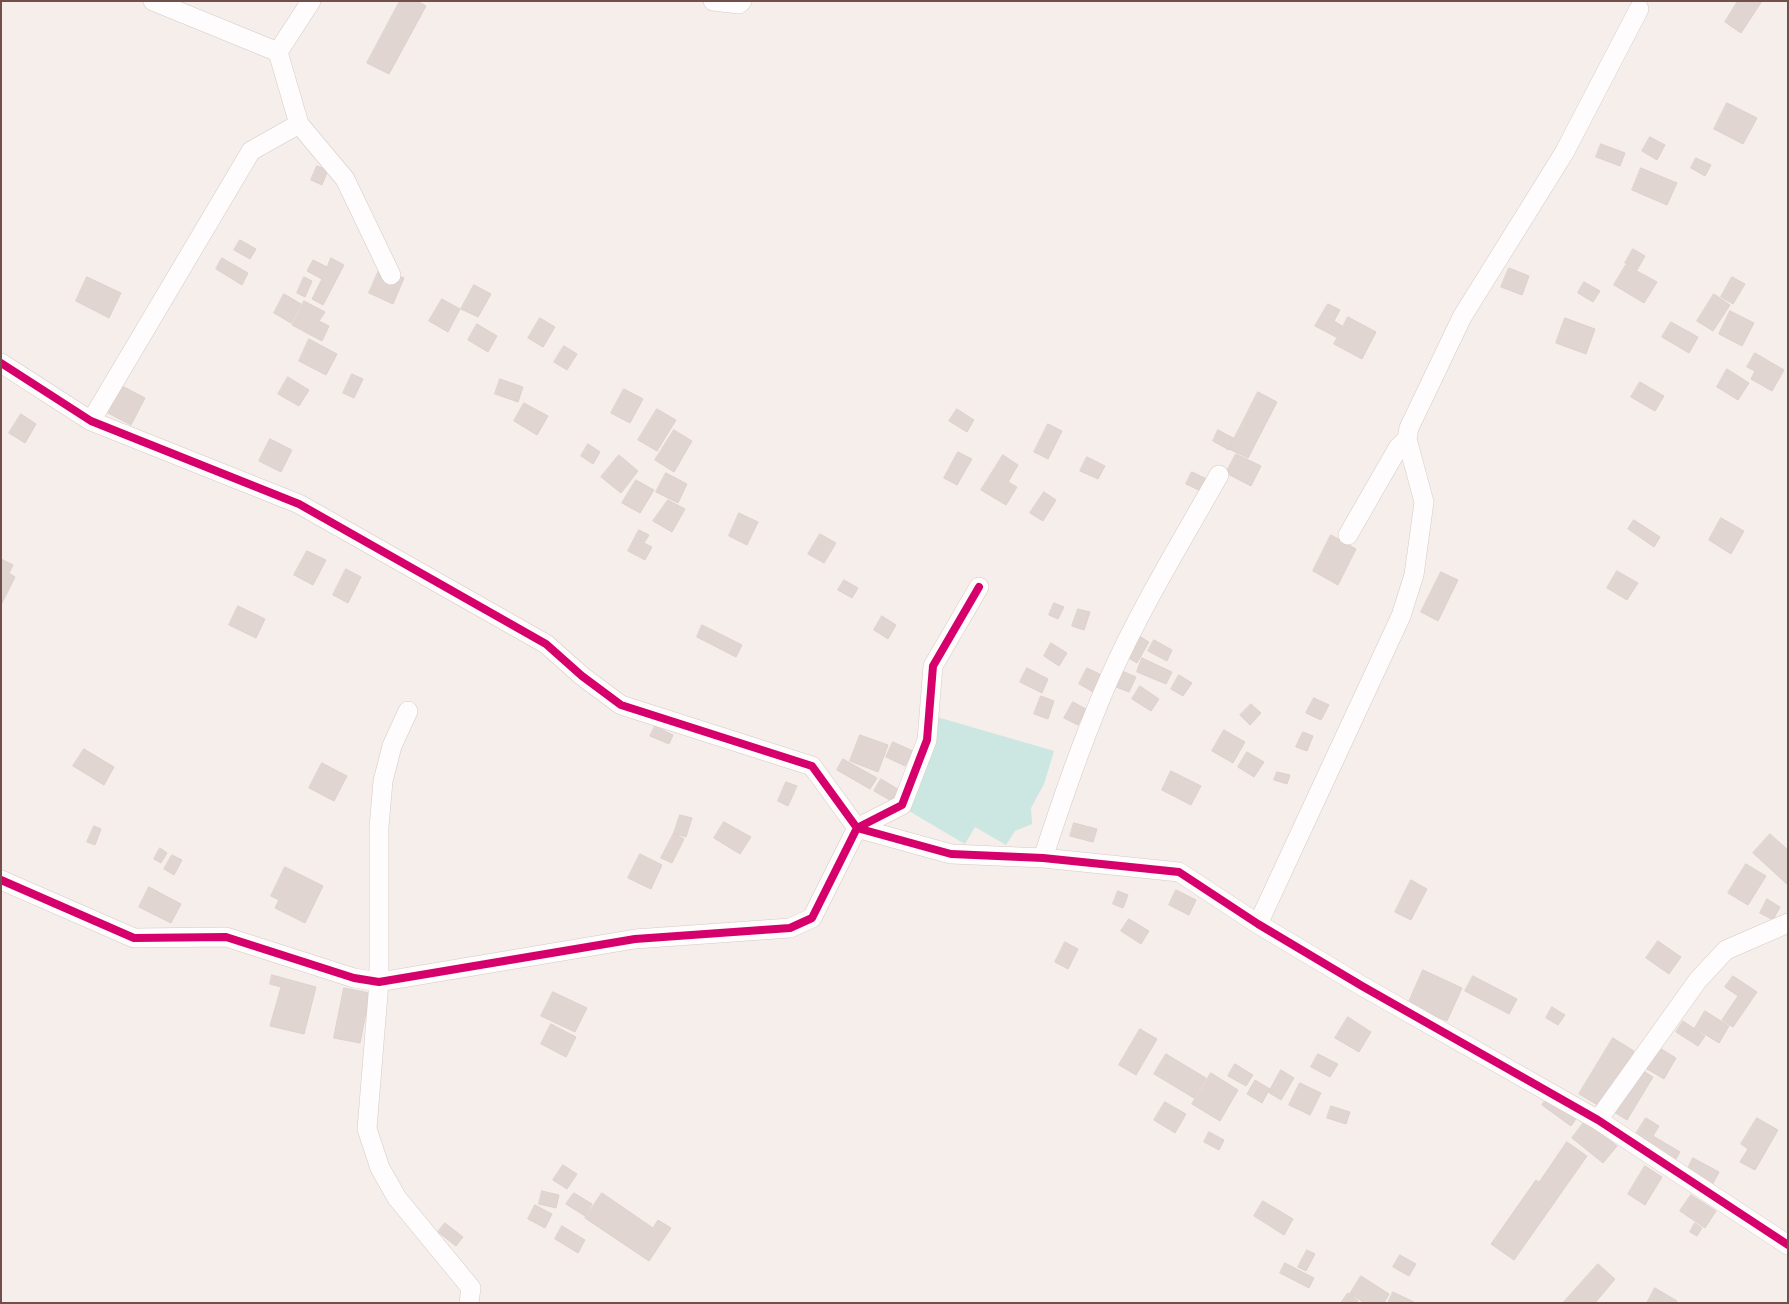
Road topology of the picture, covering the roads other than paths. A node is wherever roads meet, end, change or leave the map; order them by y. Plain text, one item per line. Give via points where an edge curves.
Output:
1 (152, 1) edge
2 (311, 1) edge
3 (713, 1) edge
4 (742, 1) edge
5 (1639, 10) dead end
6 (278, 52) junction
7 (299, 124) junction
8 (391, 275) dead end
9 (1, 363) edge
10 (91, 421) junction
11 (1407, 440) junction
12 (1219, 475) dead end
13 (1348, 535) dead end
14 (979, 588) dead end
15 (408, 711) dead end
16 (857, 828) junction
17 (1043, 858) junction
18 (1, 880) edge
19 (1788, 923) edge
20 (1258, 924) junction
21 (379, 982) junction
22 (1598, 1120) junction
23 (1788, 1245) edge
24 (469, 1303) edge

1 - 6 street
2 - 6 street
3 - 4 street via 738,4
5 - 11 street via 1564,153 1462,317 1409,428
6 - 7 street
7 - 8 street via 345,179
7 - 10 street via 251,151
9 - 10 street
10 - 16 street via 299,504 546,644 621,705 812,766
11 - 13 street via 1398,448
11 - 20 street via 1424,502 1414,575 1401,616
12 - 17 street via 1148,600 1109,678 1078,754
14 - 16 street via 933,666 927,740 902,804
15 - 21 street via 392,746 383,780 379,827
16 - 17 street via 951,854
16 - 21 street via 812,918 790,928 635,939
17 - 20 street via 1179,872
18 - 21 street via 134,938 226,937 354,978
19 - 22 street via 1726,950 1698,980
20 - 22 street
21 - 24 street via 367,1129 380,1168 397,1198 471,1288
22 - 23 street

